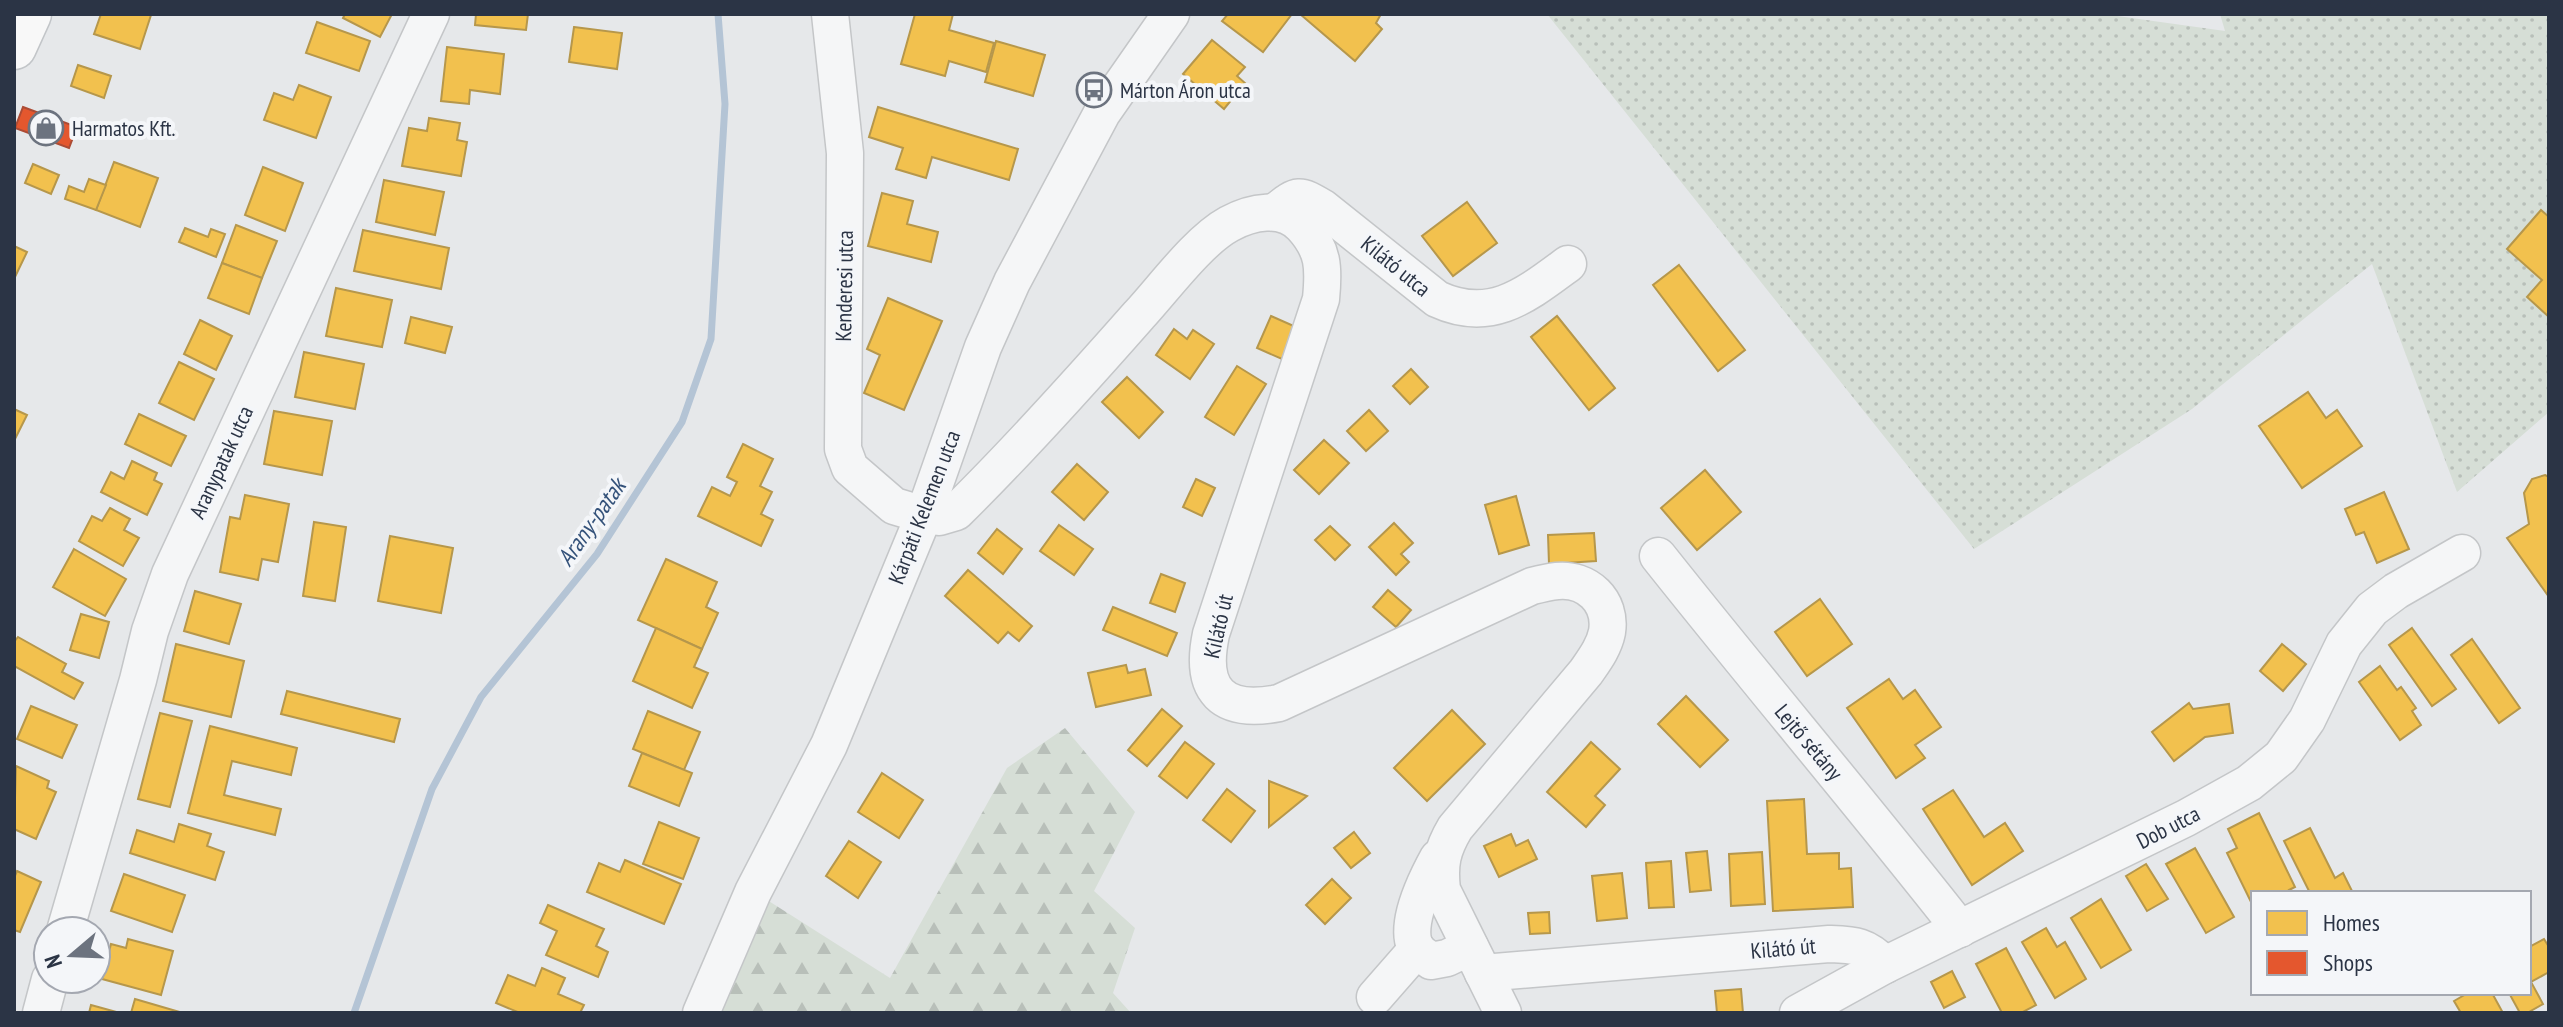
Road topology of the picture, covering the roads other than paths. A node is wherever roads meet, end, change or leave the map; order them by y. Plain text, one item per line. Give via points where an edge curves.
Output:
1 (29, 14) edge
2 (431, 14) edge
3 (830, 14) edge
4 (1171, 14) edge
5 (14, 47) edge
6 (1275, 212) junction
7 (1568, 264) dead end
8 (924, 515) junction
9 (2462, 553) dead end
10 (1658, 556) dead end
11 (1442, 850) junction
12 (70, 915) edge
13 (1960, 929) junction
14 (1417, 949) junction
15 (1476, 960) junction
16 (1885, 965) junction
17 (1375, 997) dead end
18 (701, 1013) edge
19 (1503, 1013) edge
20 (1798, 1013) edge

1 - 5 main road
2 - 12 street, Aranypatak utca via 170,574
3 - 8 street, Kenderesi utca via 845,153 843,449 850,468 894,506
4 - 8 street, Kárpáti Kelemen utca via 1102,113 1012,282 983,347
6 - 7 street, Kilátó utca via 1293,198 1305,197 1452,306 1515,301
6 - 8 street via 1251,214 1226,226 1198,250 956,512
6 - 11 street, Kilátó út via 1299,223 1316,243 1324,269 1321,299 1211,634 1209,677 1218,692 1242,707 1279,703 1532,586 1580,583 1597,593 1606,610 1605,639 1586,672
8 - 18 street, Kárpáti Kelemen utca via 829,745 753,892
9 - 13 street, Dob utca via 2372,609 2344,644 2307,720 2281,757 2249,783
10 - 13 street, Lejtő sétány
11 - 14 street, Kilátó út via 1422,889 1412,934
11 - 15 street via 1442,890
13 - 16 street, Dob utca
14 - 15 street, Kilátó út via 1431,961
14 - 17 street
15 - 16 street, Kilátó út via 1829,944 1858,945
15 - 19 street
16 - 20 street, Dob utca

